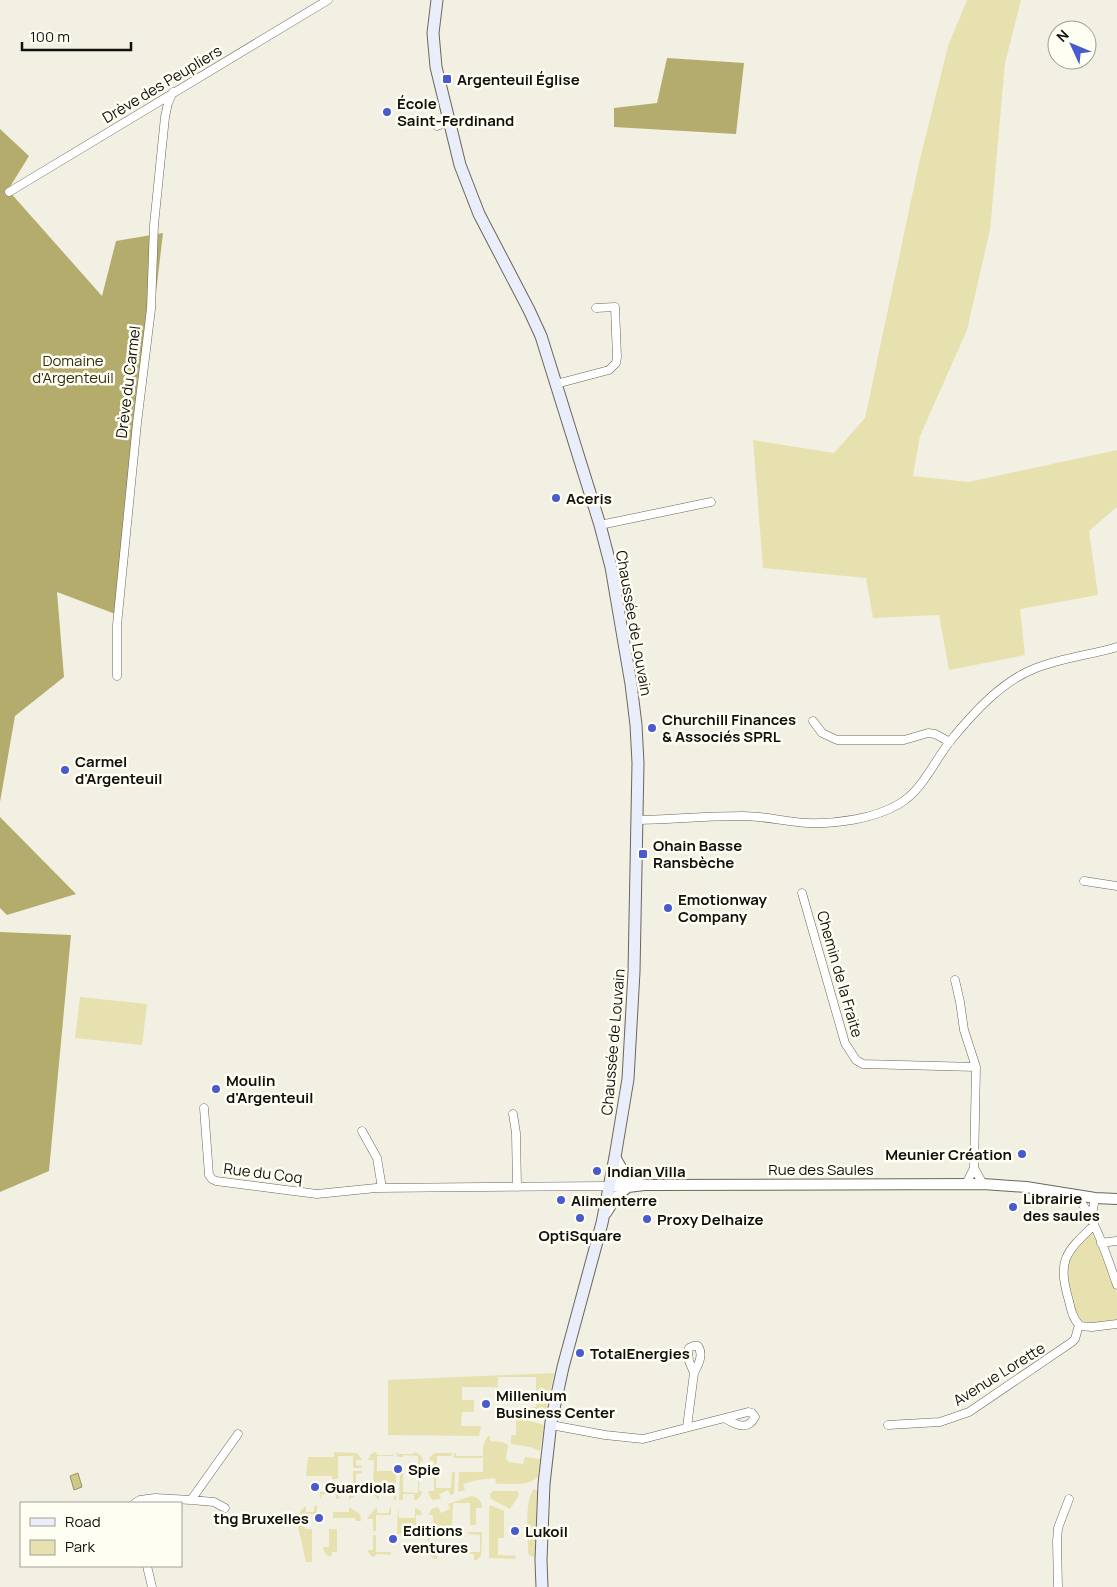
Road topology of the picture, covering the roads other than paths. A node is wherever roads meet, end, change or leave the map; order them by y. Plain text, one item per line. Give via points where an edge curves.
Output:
1 (328, 0) edge
2 (437, 0) edge
3 (174, 92) junction
4 (449, 120) junction
5 (437, 126) dead end
6 (9, 192) dead end
7 (596, 308) dead end
8 (556, 384) junction
9 (711, 502) dead end
10 (600, 525) junction
11 (1117, 647) edge
12 (117, 676) dead end
13 (813, 721) dead end
14 (950, 742) junction
15 (638, 820) junction
16 (1084, 882) dead end
17 (1117, 886) edge
18 (802, 893) dead end
19 (954, 980) dead end
20 (976, 1067) junction
21 (204, 1108) dead end
22 (513, 1114) dead end
23 (362, 1131) dead end
24 (615, 1157) junction
25 (974, 1168) junction
26 (628, 1183) junction
27 (966, 1184) junction
28 (983, 1184) junction
29 (610, 1186) junction
30 (517, 1187) junction
31 (382, 1188) junction
32 (1076, 1194) junction
33 (1095, 1198) junction
34 (1117, 1199) edge
35 (1092, 1222) junction
36 (602, 1223) junction
37 (1116, 1241) edge
38 (1101, 1243) junction
39 (1117, 1284) edge
40 (1117, 1324) edge
41 (1079, 1325) junction
42 (694, 1374) dead end
43 (726, 1419) dead end
44 (552, 1425) junction
45 (888, 1425) dead end
46 (687, 1427) junction
47 (238, 1434) dead end
48 (1069, 1499) dead end
49 (192, 1500) junction
50 (137, 1502) edge
51 (226, 1508) dead end
52 (147, 1567) edge
53 (152, 1587) edge
54 (542, 1587) edge
55 (1058, 1587) edge

1 - 3 street, Drève des Peupliers
2 - 4 main road, Chaussée de Louvain via 434,52
3 - 6 street, Drève des Peupliers
3 - 12 street, Drève du Carmel via 165,117 154,225 151,309 117,625
4 - 5 street
4 - 8 main road, Chaussée de Louvain via 468,190 541,336
7 - 8 street via 615,307 616,363 609,370
8 - 10 main road, Chaussée de Louvain
9 - 10 street
10 - 15 main road, Chaussée de Louvain via 612,574 632,692 638,763
11 - 14 street via 1051,662 1028,672 994,695
13 - 14 street via 822,733 837,740 904,740 928,732
14 - 15 street via 906,799 885,810 850,820 806,823 744,816
15 - 24 main road, Chaussée de Louvain via 628,1078
16 - 17 street
18 - 20 street, Chemin de la Fraite via 845,1043 856,1060 863,1064
19 - 20 street via 964,1030
20 - 25 street
21 - 31 street, Rue du Coq via 213,1180 317,1194
22 - 30 street
23 - 31 street via 377,1158
24 - 26 street
24 - 29 main road, Chaussée de Louvain
25 - 27 street
25 - 28 street
26 - 27 street, Rue des Saules
26 - 29 street, Rue des Saules via 622,1178 614,1180
26 - 36 street via 612,1203
27 - 28 street, Rue des Saules
28 - 32 street, Rue des Saules
29 - 30 street, Rue du Coq
29 - 36 main road, Chaussée de Louvain
30 - 31 street, Rue du Coq
32 - 33 street, Rue des Saules
32 - 35 street
33 - 34 street, Rue des Saules
33 - 35 street
35 - 38 street
35 - 41 street via 1069,1252 1063,1266 1065,1288
36 - 44 main road, Chaussée de Louvain via 563,1367
37 - 38 street
38 - 39 street
40 - 41 street
41 - 45 street, Avenue Lorette via 1072,1342 969,1412 940,1422
42 - 46 street
43 - 46 street
44 - 46 street via 643,1439
44 - 54 main road, Chaussée de Louvain via 544,1484
47 - 49 street
48 - 55 street via 1058,1528
49 - 50 street via 155,1498
49 - 51 street via 214,1502
52 - 53 street

